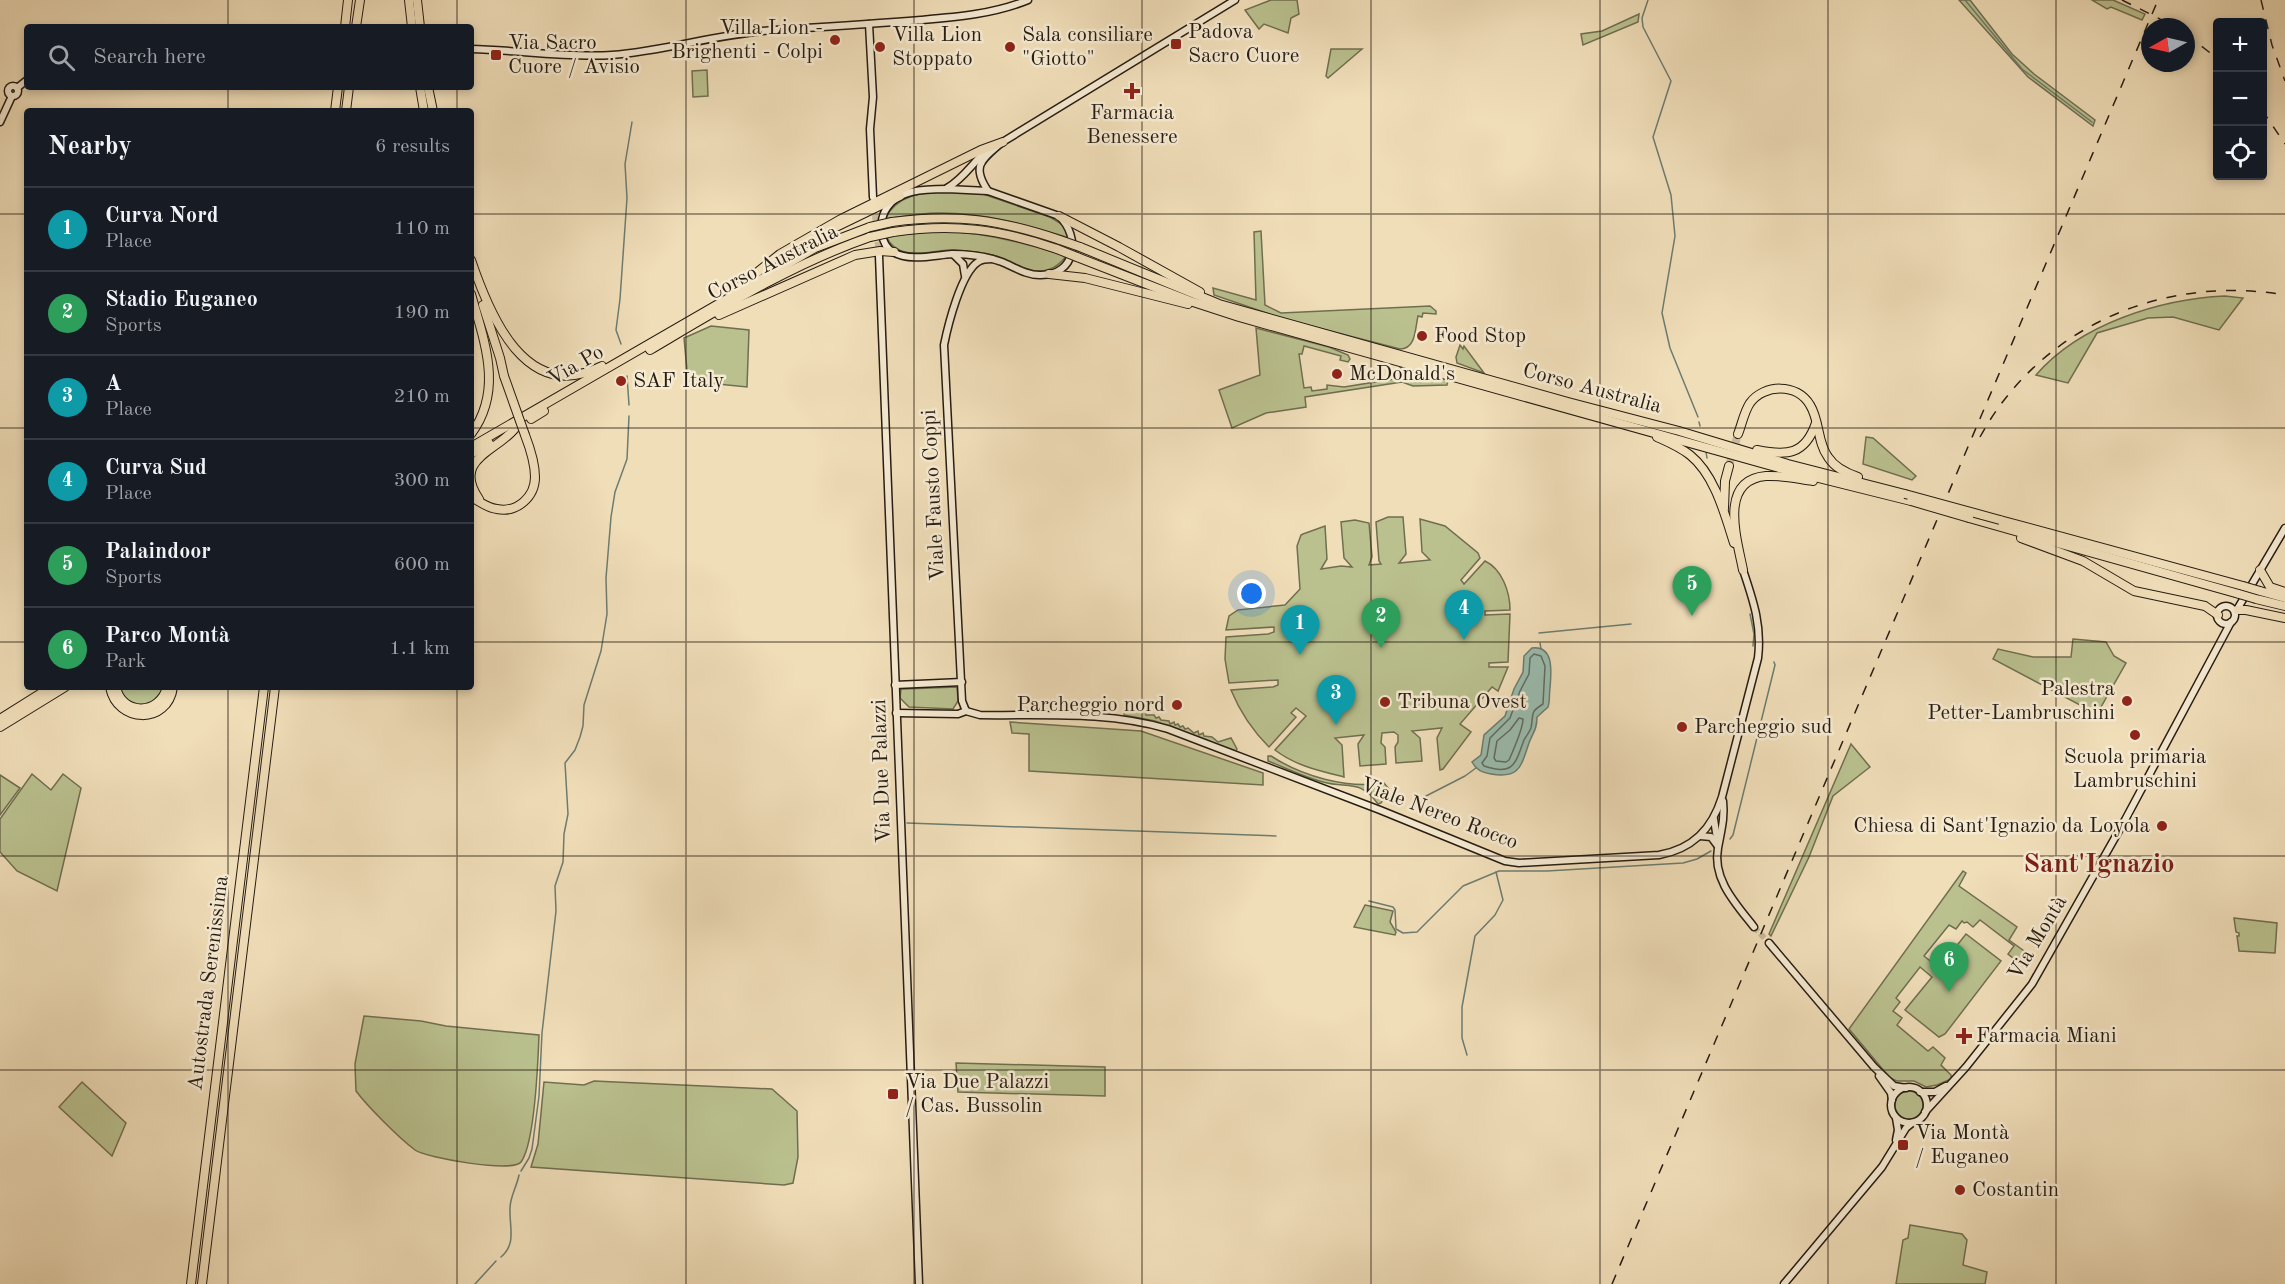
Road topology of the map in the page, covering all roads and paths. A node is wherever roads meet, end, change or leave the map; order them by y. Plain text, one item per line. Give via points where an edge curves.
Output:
1 (348, 0) edge
2 (360, 0) edge
3 (409, 0) edge
4 (417, 0) edge
5 (1028, 0) edge
6 (1235, 0) edge
7 (345, 24) edge
8 (356, 24) edge
9 (412, 24) edge
10 (420, 24) edge
11 (869, 24) junction
12 (474, 49) edge
13 (24, 82) edge
14 (17, 88) junction
15 (338, 90) edge
16 (349, 90) edge
17 (420, 90) edge
18 (429, 90) edge
19 (12, 96) junction
20 (335, 108) edge
21 (346, 108) edge
22 (424, 108) edge
23 (432, 108) edge
24 (0, 122) edge
25 (1003, 142) junction
26 (947, 189) junction
27 (988, 191) junction
28 (900, 196) junction
29 (873, 197) tunnel mouth
30 (1059, 216) junction
31 (809, 238) junction
32 (894, 252) junction
33 (954, 254) junction
34 (879, 256) tunnel mouth
35 (992, 259) junction
36 (474, 269) edge
37 (1049, 274) junction
38 (474, 275) edge
39 (965, 280) junction
40 (474, 300) edge
41 (474, 304) edge
42 (1214, 310) junction
43 (1243, 311) junction
44 (700, 314) junction
45 (682, 331) junction
46 (653, 342) junction
47 (504, 376) junction
48 (531, 419) dead end
49 (1816, 421) junction
50 (1630, 426) junction
51 (474, 430) edge
52 (1679, 431) junction
53 (1738, 434) tunnel mouth
54 (474, 445) edge
55 (474, 452) edge
56 (474, 465) edge
57 (1729, 466) tunnel mouth
58 (1862, 488) junction
59 (474, 489) edge
60 (1908, 498) junction
61 (474, 499) edge
62 (482, 503) junction
63 (1725, 515) junction
64 (1969, 518) junction
65 (2285, 528) edge
66 (1743, 570) junction
67 (2260, 570) junction
68 (2244, 589) junction
69 (2285, 592) edge
70 (2258, 595) junction
71 (2285, 598) edge
72 (2285, 606) edge
73 (2229, 607) junction
74 (2236, 612) junction
75 (2218, 617) junction
76 (2285, 618) edge
77 (2232, 622) junction
78 (2221, 640) junction
79 (962, 682) junction
80 (895, 685) junction
81 (50, 690) edge
82 (111, 690) edge
83 (117, 690) edge
84 (166, 690) edge
85 (172, 690) edge
86 (264, 690) edge
87 (275, 690) edge
88 (966, 711) junction
89 (896, 713) junction
90 (0, 719) edge
91 (0, 727) edge
92 (1722, 797) junction
93 (1714, 819) junction
94 (1723, 827) junction
95 (1700, 836) junction
96 (1717, 847) junction
97 (1754, 927) tunnel mouth
98 (1768, 943) tunnel mouth
99 (1874, 1067) junction
100 (1952, 1083) junction
101 (1906, 1088) junction
102 (1920, 1092) junction
103 (1892, 1100) junction
104 (1925, 1112) junction
105 (1896, 1117) junction
106 (1912, 1123) junction
107 (1892, 1152) junction
108 (191, 1284) edge
109 (202, 1284) edge
110 (919, 1284) edge
111 (1784, 1284) edge

1 - 7 highway
2 - 8 highway
3 - 9 highway
4 - 10 highway
5 - 11 street via 979,14
6 - 25 street
11 - 12 street via 743,32 614,55
11 - 29 street
13 - 14 street
14 - 19 street via 18,94
14 - 19 street via 5,88
15 - 20 highway
16 - 21 highway
17 - 22 highway
18 - 23 highway
19 - 24 street
25 - 26 street via 979,156 965,176
25 - 27 street via 979,167
25 - 31 highway via 902,188
26 - 27 street
26 - 28 street
27 - 30 street
28 - 31 highway
28 - 32 street via 886,209 883,218 884,240
30 - 37 street via 1070,230 1073,249 1061,268
30 - 43 highway via 1189,287
31 - 44 highway via 780,254
32 - 33 street via 912,257
32 - 45 highway via 855,255
33 - 35 street
33 - 39 street via 963,264
34 - 80 street, Via Due Palazzi
35 - 37 street via 1034,275
35 - 39 street via 977,262
36 - 46 highway via 497,324 513,347 528,361 554,374 596,370
37 - 42 highway via 1085,278
38 - 47 highway
39 - 79 street, Viale Fausto Coppi via 946,333 944,357
40 - 47 highway
41 - 51 highway via 490,378 489,397
42 - 45 highway, Corso Australia, bridge via 1015,236 978,228 928,227 870,237 819,256
42 - 50 highway, Corso Australia
43 - 44 highway, Corso Australia, bridge via 1020,226 945,217 892,222 844,235
43 - 52 highway, Corso Australia
44 - 46 highway, Via Po
45 - 48 highway, Via Po
46 - 54 highway, Via Po
47 - 62 highway, bridge via 535,473 531,493 523,502 496,509
49 - 52 highway via 1803,446 1789,453 1770,453
49 - 53 highway via 1810,405 1798,393 1771,389 1750,403
49 - 60 highway via 1824,451 1833,464
50 - 58 highway, Corso Australia
50 - 63 highway via 1694,458 1707,475
52 - 60 highway, Corso Australia
55 - 56 highway via 516,427 512,434 485,451
57 - 63 highway
58 - 60 highway, Corso Australia
58 - 66 highway via 1776,476 1751,480 1741,488 1735,504
59 - 62 highway
60 - 64 highway, Corso Australia, bridge
60 - 68 highway, Corso Australia, bridge
61 - 62 highway
63 - 66 highway
64 - 68 highway, Corso Australia
64 - 75 highway via 2082,561 2134,591 2205,606
65 - 67 street, Via Montà
66 - 92 street, Viale Nereo Rocco via 1761,640
67 - 68 street, Via Montà
67 - 69 highway via 2270,587
68 - 70 highway, bridge
68 - 73 street, Via Montà via 2239,602
68 - 74 street, Via Montà
70 - 71 highway
70 - 72 highway
73 - 74 street
73 - 75 street, Via Montà via 2221,608
74 - 76 highway via 2246,610
74 - 77 street, Via Montà
75 - 77 street via 2224,623
75 - 78 street
77 - 78 street, Via Montà
78 - 100 street, Via Montà via 2032,984
79 - 80 street
79 - 88 street, Viale Fausto Coppi
80 - 89 street, Via Due Palazzi
81 - 90 highway
81 - 91 highway
82 - 85 highway via 122,708 142,715 162,707
83 - 84 highway via 121,700 140,709 157,704
86 - 108 highway, Autostrada Serenissima
87 - 109 highway, Autostrada Serenissima
88 - 89 street, Viale Nereo Rocco
88 - 95 street, Viale Nereo Rocco via 980,715 1142,722 1505,861 1659,855 1681,849
89 - 110 street, Via Due Palazzi
92 - 93 street, Viale Nereo Rocco
92 - 94 street
93 - 94 street
93 - 95 street, Viale Nereo Rocco
93 - 96 street
94 - 96 street
95 - 96 street via 1711,837
96 - 97 street via 1725,888
98 - 99 street
99 - 101 street via 1894,1086
99 - 103 street, Via Montà
100 - 102 street via 1935,1092
100 - 104 street, Via Montà
101 - 102 street
101 - 103 street
102 - 104 street
103 - 105 street, Via Montà
104 - 106 street, Via Montà
105 - 106 street
105 - 107 street, Via Montà via 1898,1130
106 - 107 street, Via Montà
107 - 111 street, Via Montà

